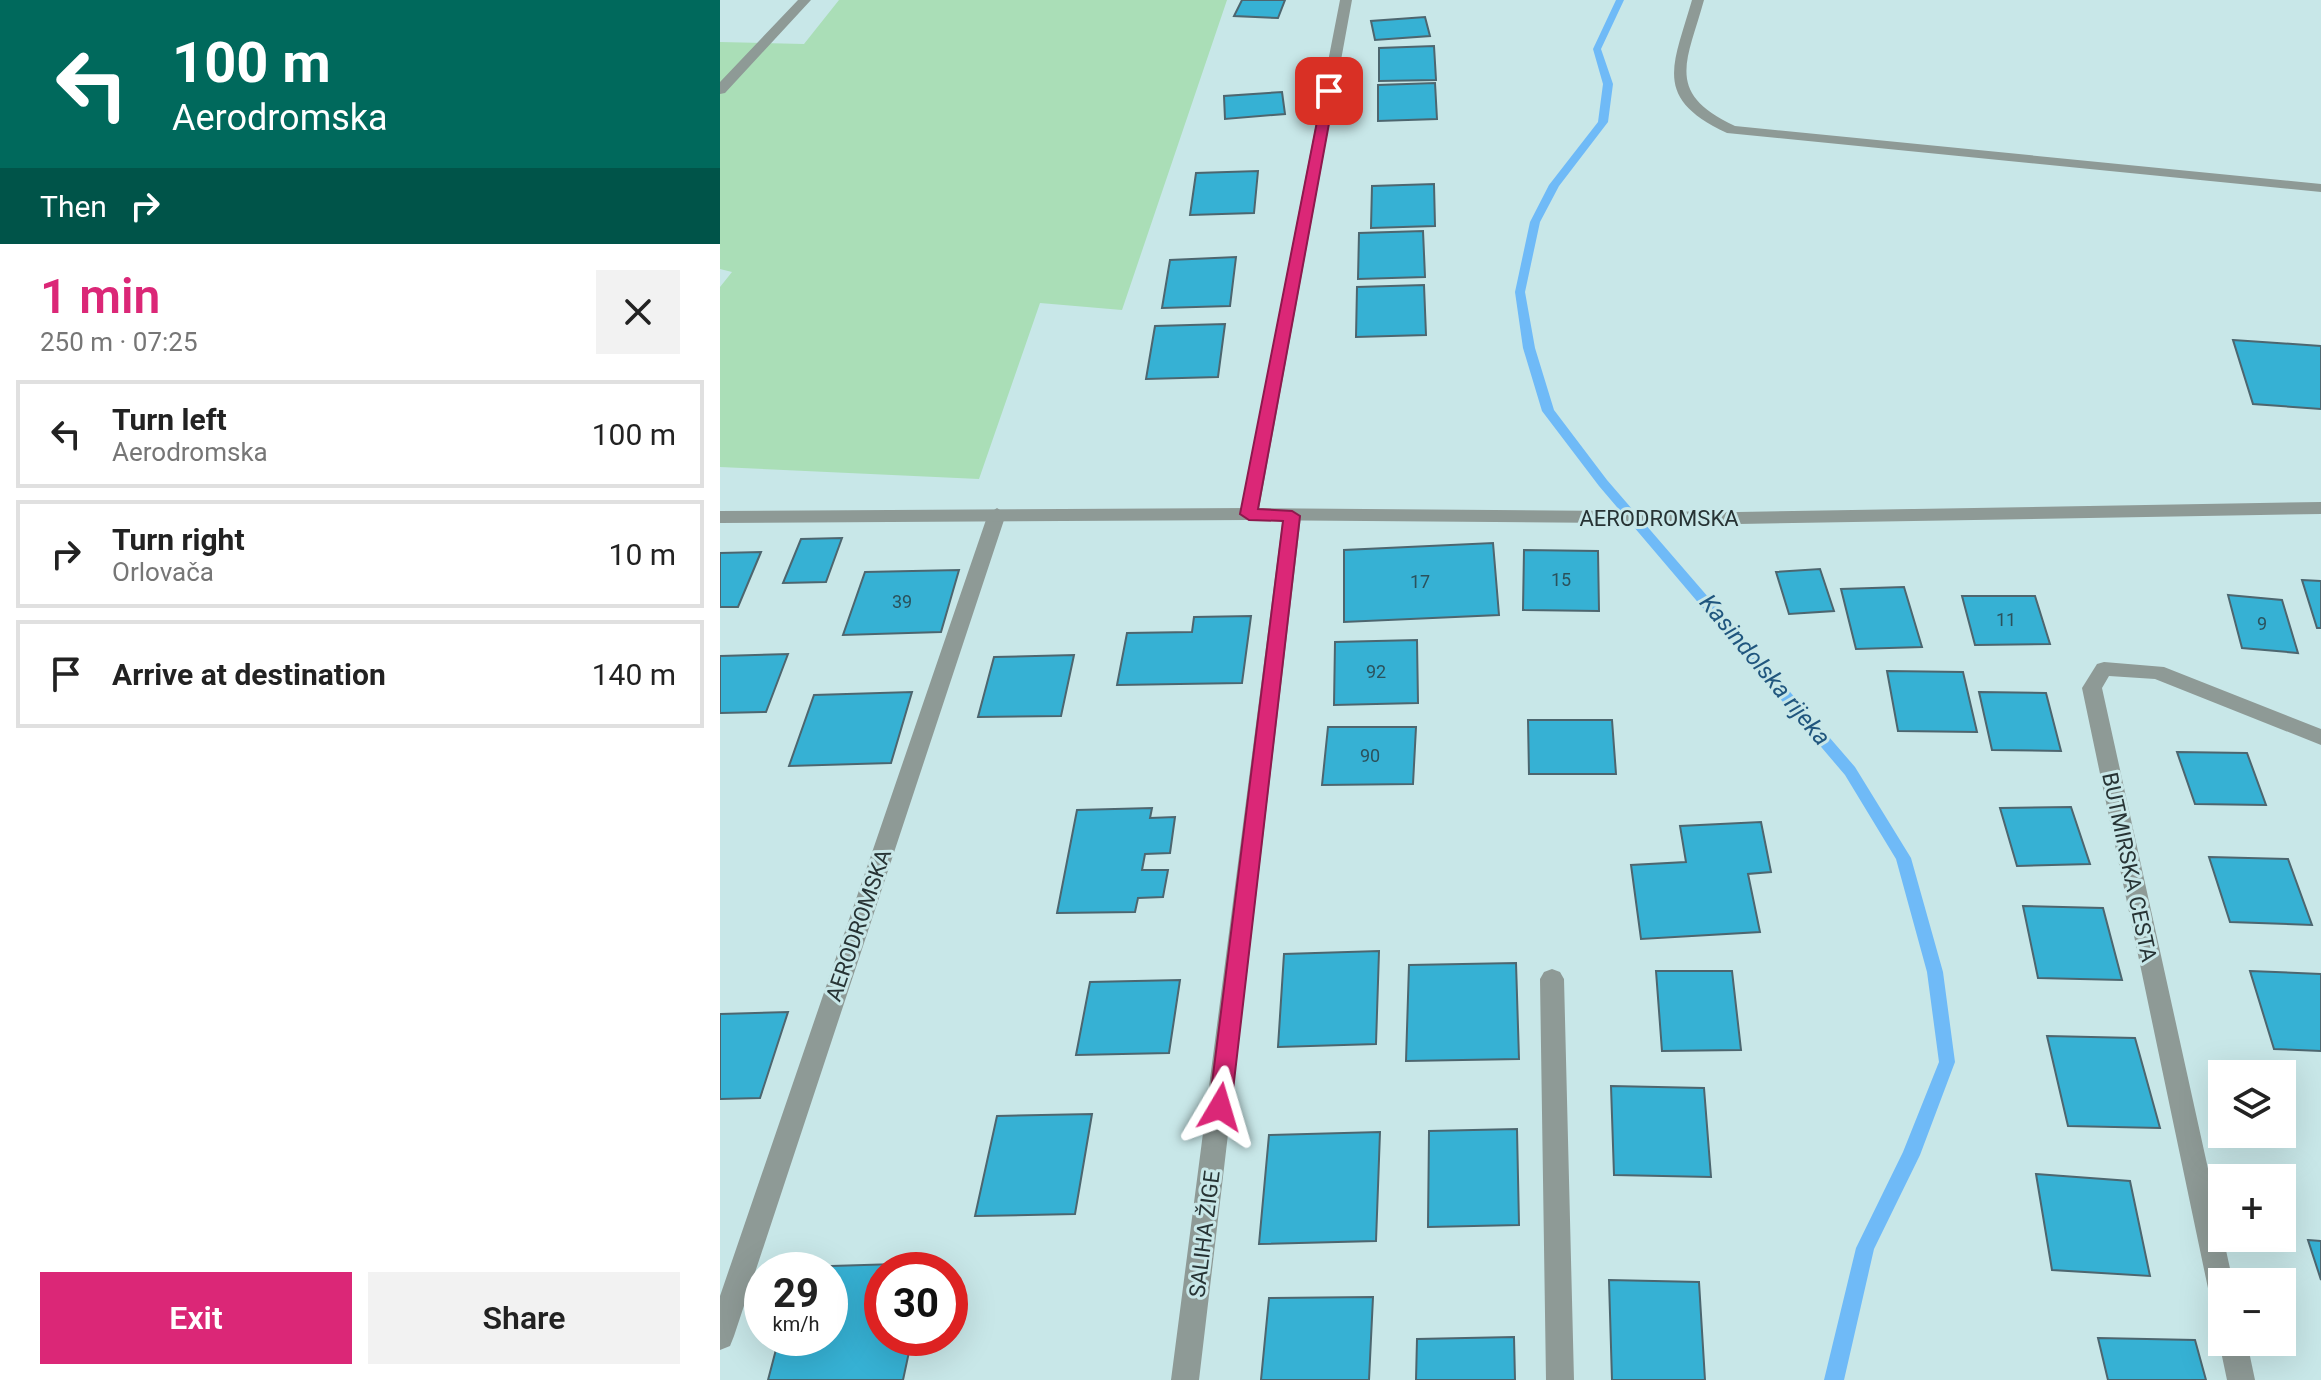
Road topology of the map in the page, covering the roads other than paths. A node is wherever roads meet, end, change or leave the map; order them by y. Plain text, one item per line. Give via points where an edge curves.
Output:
1 (805, 0) edge
2 (1346, 0) edge
3 (1698, 0) edge
4 (720, 90) edge
5 (2321, 188) edge
6 (2321, 508) edge
7 (997, 514) junction
8 (1249, 514) junction
9 (1292, 516) junction
10 (720, 517) edge
11 (2321, 737) edge
12 (1552, 979) dead end
13 (2217, 1268) edge
14 (720, 1336) edge
15 (2236, 1356) edge
16 (1185, 1380) edge
17 (1560, 1380) edge
18 (2241, 1380) edge

1 - 4 street
2 - 8 street
3 - 5 street via 1679,81 1682,96 1693,111 1732,130
6 - 9 street, AERODROMSKA via 1738,518
7 - 8 street, AERODROMSKA
7 - 10 street, AERODROMSKA
7 - 14 street, AERODROMSKA
8 - 9 street, AERODROMSKA
9 - 16 street, SALIHA ŽIGE
11 - 13 street, BUTMIRSKA CESTA via 2157,672 2104,669 2092,688
12 - 17 street
15 - 18 street

